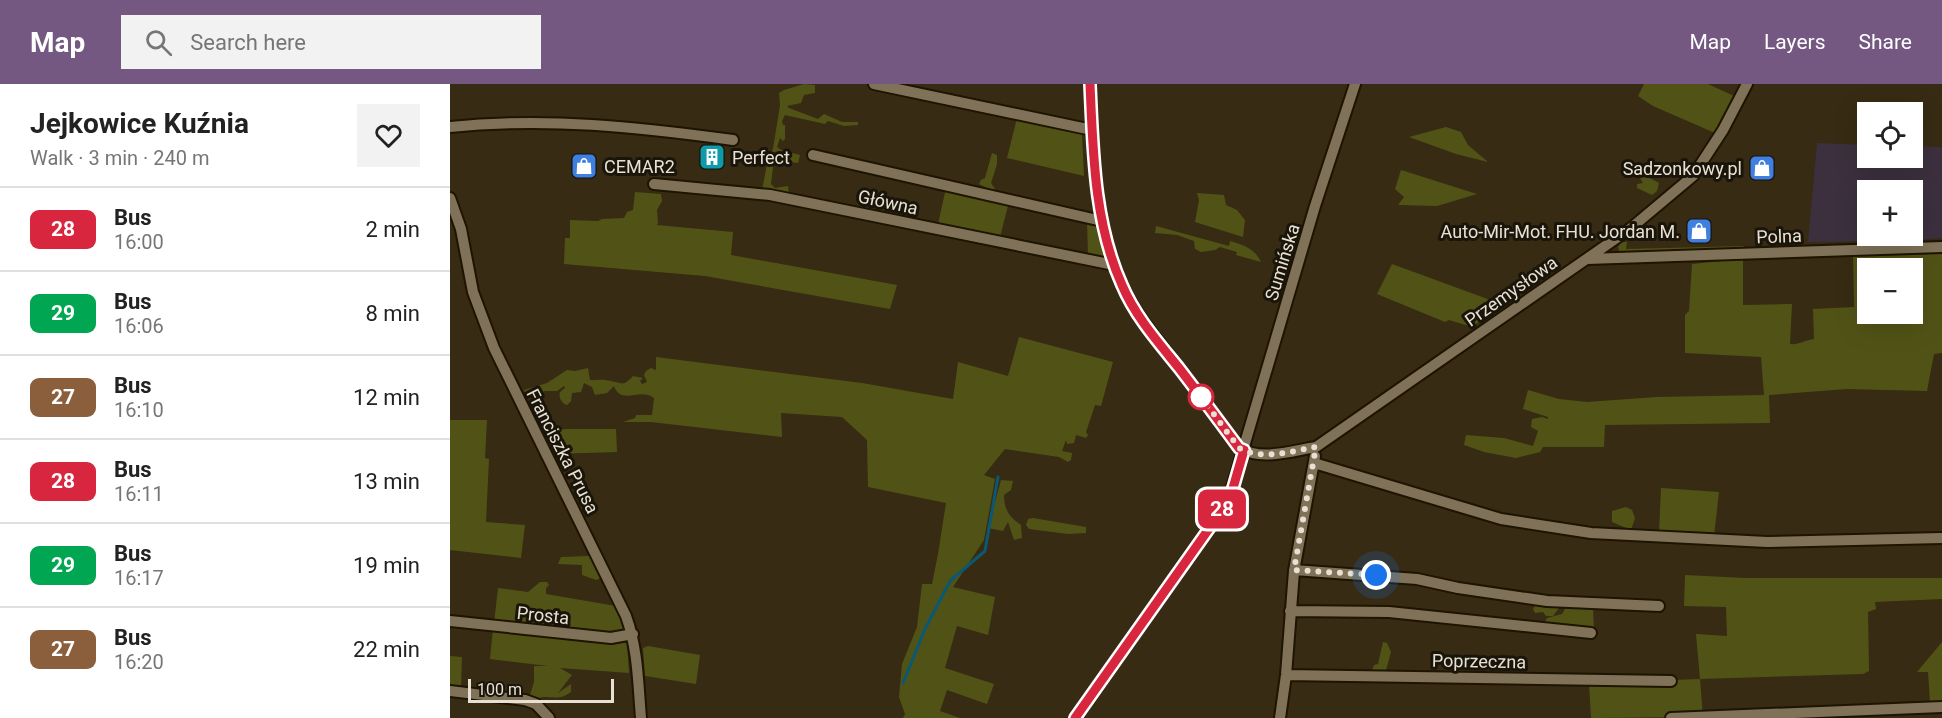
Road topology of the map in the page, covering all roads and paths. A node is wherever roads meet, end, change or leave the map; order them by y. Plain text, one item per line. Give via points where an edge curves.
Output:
1 (874, 84) edge
2 (1090, 84) edge
3 (1355, 84) edge
4 (1748, 84) edge
5 (450, 126) edge
6 (1092, 130) junction
7 (733, 140) dead end
8 (813, 155) dead end
9 (654, 184) dead end
10 (450, 198) edge
11 (1102, 221) junction
12 (1611, 242) junction
13 (1942, 247) edge
14 (1618, 258) junction
15 (1587, 259) junction
16 (1114, 265) junction
17 (1316, 447) junction
18 (1244, 450) junction
19 (1314, 463) junction
20 (1942, 538) edge
21 (1294, 570) junction
22 (1659, 606) dead end
23 (1290, 611) junction
24 (450, 621) edge
25 (1591, 633) dead end
26 (633, 634) junction
27 (1287, 675) junction
28 (1671, 681) dead end
29 (450, 691) edge
30 (1942, 707) edge
31 (549, 718) edge
32 (641, 718) edge
33 (1075, 718) edge
34 (1280, 718) edge
35 (1671, 718) edge

1 - 6 street
2 - 6 street
3 - 18 street, Sumińska
4 - 12 street, Przemysłowa via 1693,176
5 - 7 street via 590,123
6 - 11 street
8 - 11 street, Główna
9 - 16 street, Główna via 770,195
10 - 26 street, Franciszka Prusa via 459,220 473,292 494,348 622,604
11 - 16 street
12 - 14 street
12 - 15 street, Przemysłowa
13 - 14 street, Polna
14 - 15 street, Polna
15 - 17 street, Przemysłowa
16 - 18 street via 1151,333
17 - 18 street, Przemysłowa via 1266,455
17 - 19 street
18 - 33 street via 1222,510
19 - 20 street via 1501,519 1591,533 1767,542
19 - 21 street
21 - 22 street via 1417,579 1547,601
21 - 23 street
23 - 25 street, Poprzeczna via 1389,612
23 - 27 street
24 - 26 street, Prosta via 611,638
26 - 32 street, Franciszka Prusa
27 - 28 street, Poprzeczna
27 - 34 street
29 - 31 street via 525,700 536,704
30 - 35 street

